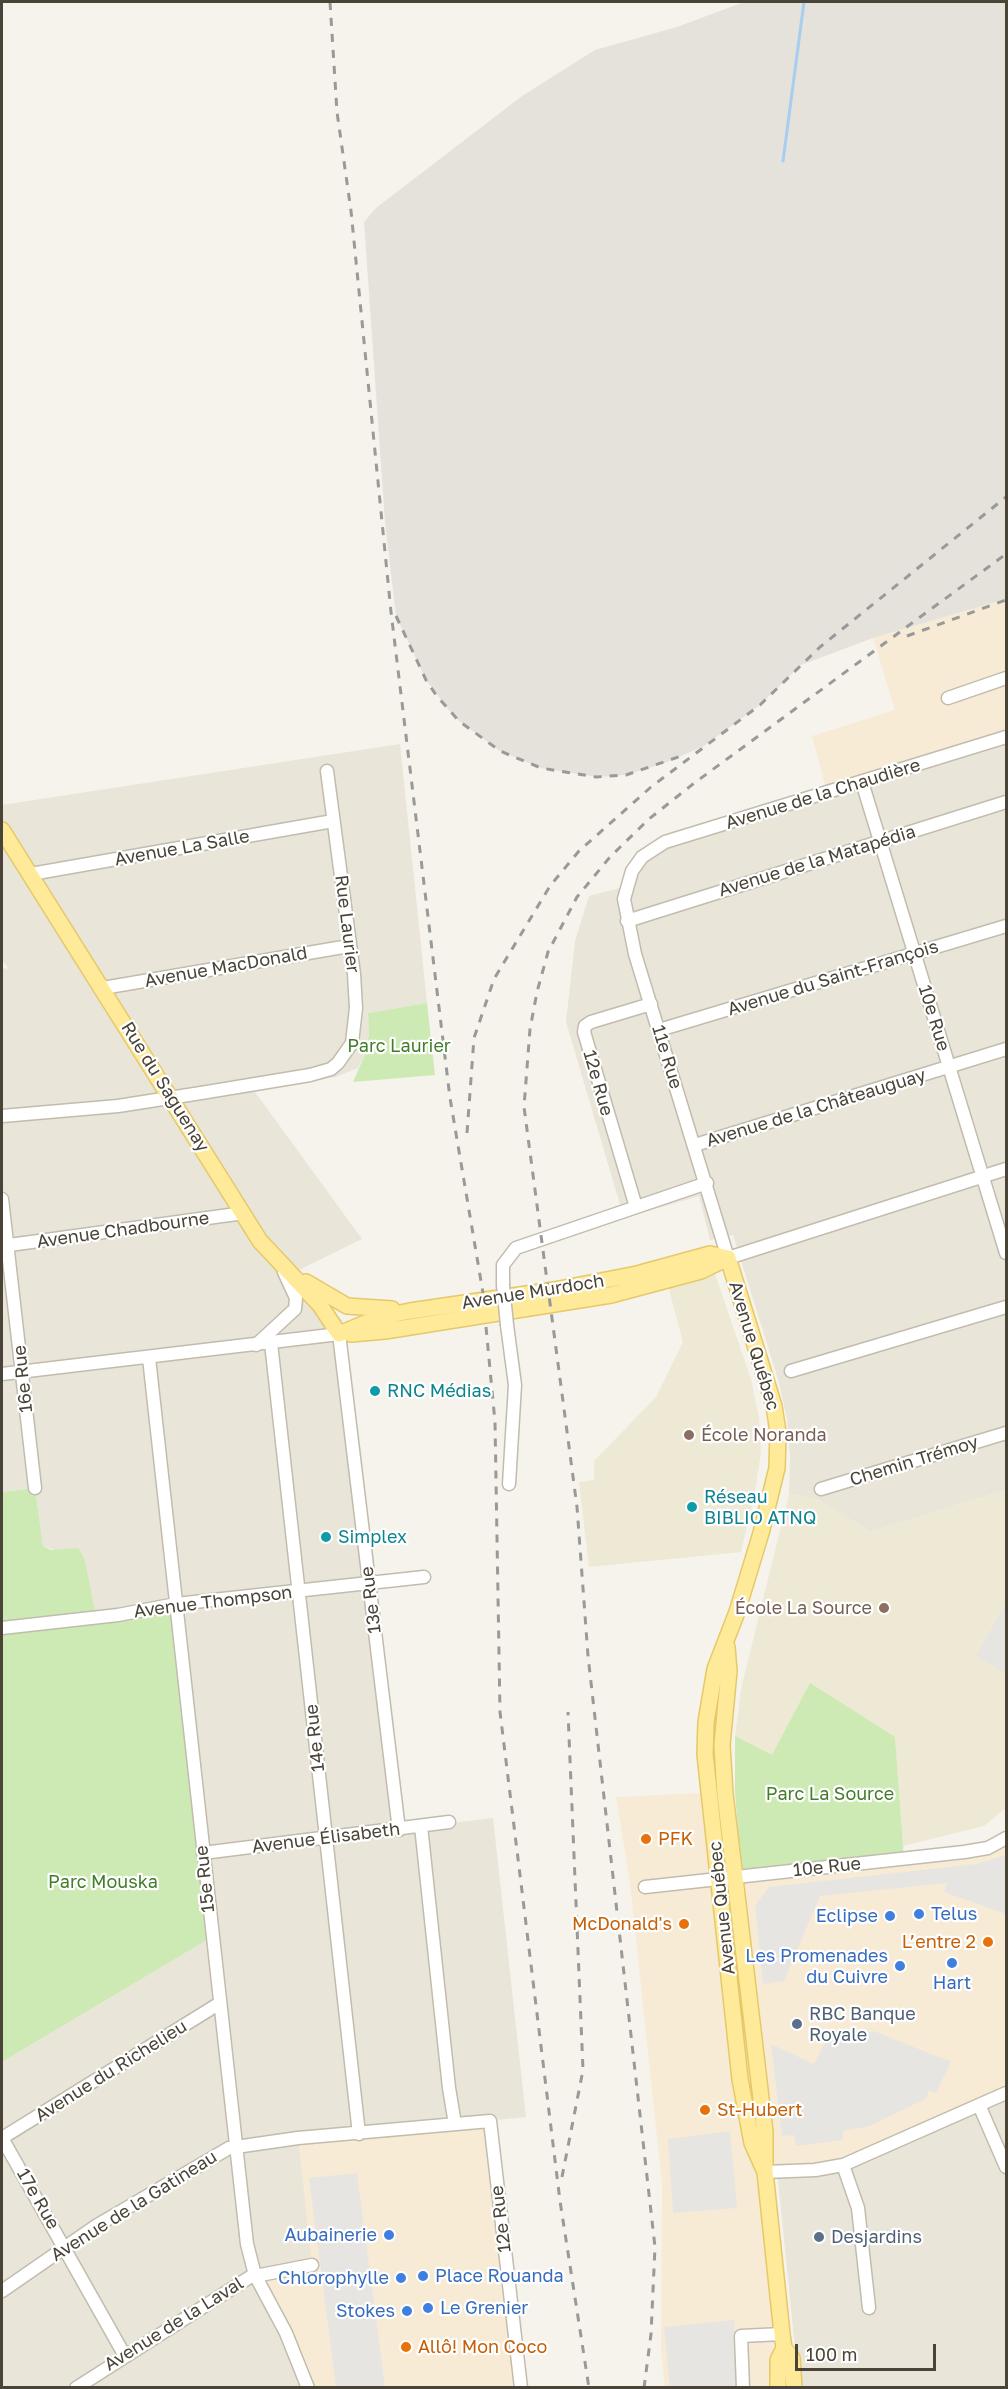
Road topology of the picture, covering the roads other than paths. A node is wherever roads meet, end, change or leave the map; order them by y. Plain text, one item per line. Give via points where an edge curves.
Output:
1 (1006, 678) edge
2 (948, 698) dead end
3 (1006, 737) edge
4 (327, 771) dead end
5 (862, 782) junction
6 (1006, 802) edge
7 (333, 821) junction
8 (2, 830) edge
9 (881, 842) junction
10 (642, 857) joint
11 (31, 874) junction
12 (627, 921) junction
13 (1006, 926) edge
14 (349, 946) junction
15 (915, 954) junction
16 (103, 988) junction
17 (651, 1004) junction
18 (659, 1030) junction
19 (1006, 1049) edge
20 (949, 1067) junction
21 (172, 1097) junction
22 (2, 1116) edge
23 (695, 1145) junction
24 (1006, 1169) edge
25 (982, 1177) junction
26 (707, 1183) junction
27 (2, 1199) edge
28 (636, 1207) junction
29 (244, 1213) junction
30 (5, 1246) edge
31 (1006, 1253) edge
32 (276, 1258) junction
33 (728, 1258) junction
34 (1006, 1307) edge
35 (422, 1309) junction
36 (339, 1334) junction
37 (272, 1343) junction
38 (256, 1345) junction
39 (149, 1358) junction
40 (791, 1371) dead end
41 (22, 1372) junction
42 (2, 1374) edge
43 (1006, 1433) edge
44 (509, 1484) dead end
45 (35, 1488) dead end
46 (821, 1489) dead end
47 (424, 1577) dead end
48 (369, 1583) junction
49 (299, 1591) junction
50 (176, 1604) junction
51 (2, 1628) edge
52 (727, 1643) junction
53 (449, 1822) dead end
54 (421, 1826) junction
55 (399, 1830) junction
56 (326, 1838) junction
57 (1006, 1838) edge
58 (203, 1853) junction
59 (734, 1876) junction
60 (718, 1878) junction
61 (645, 1887) dead end
62 (220, 2003) junction
63 (1006, 2093) edge
64 (979, 2105) junction
65 (490, 2121) joint
66 (455, 2124) junction
67 (359, 2134) junction
68 (2, 2138) edge
69 (236, 2146) junction
70 (843, 2165) junction
71 (1006, 2167) edge
72 (765, 2172) junction
73 (66, 2248) junction
74 (312, 2265) dead end
75 (255, 2275) junction
76 (2, 2291) edge
77 (870, 2307) dead end
78 (783, 2341) junction
79 (125, 2356) junction
80 (76, 2388) edge
81 (308, 2388) edge
82 (521, 2388) edge
83 (743, 2388) edge
84 (778, 2388) edge
85 (794, 2388) edge

1 - 2 street
3 - 5 street, Avenue de la Chaudière
4 - 7 street, Rue Laurier
5 - 9 street, 10e Rue
5 - 10 street, Avenue de la Chaudière via 665,842
6 - 9 street, Avenue de la Matapédia
7 - 11 street, Avenue La Salle
7 - 14 street, Rue Laurier
8 - 11 main road, Rue du Saguenay
9 - 12 street, Avenue de la Matapédia
9 - 15 street, 10e Rue
10 - 12 street, 11e Rue via 626,890
11 - 16 main road, Rue du Saguenay
12 - 17 street, 11e Rue
13 - 15 street, Avenue du Saint-François
14 - 16 street, Avenue MacDonald
14 - 21 street, Rue Laurier via 354,974 354,1033 352,1043 331,1069
15 - 18 street, Avenue du Saint-François
15 - 20 street, 10e Rue
16 - 21 main road, Rue du Saguenay
17 - 18 street, 11e Rue
17 - 28 street, 12e Rue via 591,1022 584,1032
18 - 23 street, 11e Rue
19 - 20 street, Avenue de la Châteauguay
20 - 23 street, Avenue de la Châteauguay
20 - 25 street, 10e Rue
21 - 22 street
21 - 29 main road, Rue du Saguenay
23 - 26 street, 11e Rue
24 - 25 street, Avenue Murdoch
25 - 31 street, 10e Rue
25 - 33 street, Avenue Murdoch
26 - 28 street
26 - 33 street, 11e Rue
27 - 30 street, 16e Rue
28 - 44 street, bridge via 516,1248 503,1265 514,1385
29 - 30 street, Avenue Chadbourne
29 - 32 main road, Rue du Saguenay via 260,1241
30 - 41 street, 16e Rue
32 - 35 main road via 310,1285 347,1306
32 - 36 main road, Rue du Saguenay via 320,1305
32 - 38 street via 296,1298 295,1309
33 - 35 main road, Avenue Murdoch via 710,1254 637,1274 554,1290
33 - 36 main road, Avenue Murdoch via 701,1271 611,1295 385,1331
33 - 52 main road, Avenue Québec via 774,1406 778,1432 772,1490
34 - 40 street
35 - 36 main road, Avenue Murdoch via 380,1317
36 - 37 street, Avenue Murdoch
36 - 48 street, 13e Rue
37 - 38 street, Avenue Murdoch
37 - 49 street, 14e Rue
38 - 39 street, Avenue Murdoch
39 - 41 street, Avenue Murdoch
39 - 50 street, 15e Rue
41 - 42 street, Avenue Murdoch
41 - 45 street, 16e Rue
43 - 46 street, Chemin Trémoy
47 - 48 street, Avenue Thompson
48 - 49 street, Avenue Thompson
48 - 55 street, 13e Rue
49 - 50 street, Avenue Thompson
49 - 56 street, 14e Rue
50 - 51 street, Avenue Thompson
50 - 58 street, 15e Rue
52 - 59 main road, Avenue Québec via 729,1671 722,1758
52 - 60 main road, Avenue Québec via 715,1670 705,1733
53 - 54 street, Avenue Élisabeth
54 - 55 street, Avenue Élisabeth
54 - 66 street
55 - 56 street, Avenue Élisabeth
56 - 58 street, Avenue Élisabeth
56 - 67 street, 14e Rue
57 - 59 street, 10e Rue via 988,1848 964,1852
58 - 62 street, 15e Rue
59 - 60 street, 10e Rue
59 - 72 main road, Avenue Québec via 765,2132
60 - 61 street, 10e Rue
60 - 72 main road, Avenue Québec via 740,2079 752,2143
62 - 68 street, Avenue du Richelieu
62 - 69 street, 15e Rue
63 - 64 street
64 - 70 street
64 - 71 street
65 - 66 street, Avenue de la Gatineau
65 - 82 street, 12e Rue
66 - 67 street, Avenue de la Gatineau
67 - 69 street, Avenue de la Gatineau
68 - 73 street, 17e Rue
69 - 73 street, Avenue de la Gatineau via 218,2152 171,2180
69 - 75 street, 15e Rue via 247,2244
70 - 72 street
70 - 77 street via 858,2208
72 - 78 main road, Avenue Québec
73 - 76 street, Avenue de la Gatineau
73 - 79 street, 17e Rue
74 - 75 street, Avenue de la Laval
75 - 79 street, Avenue de la Laval
75 - 81 street, 15e Rue via 286,2333
78 - 83 street via 741,2336
78 - 84 main road, Avenue Québec
78 - 85 main road, Avenue Québec via 792,2358
79 - 80 street, Avenue de la Laval

